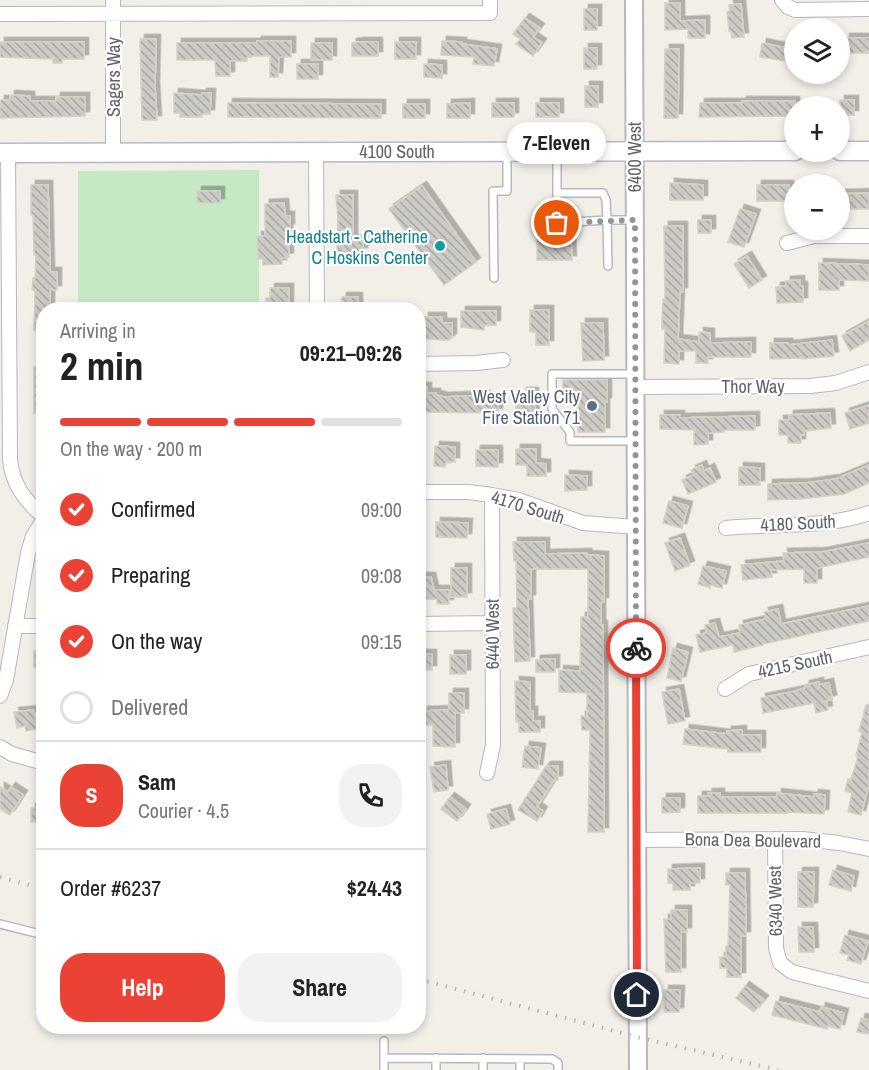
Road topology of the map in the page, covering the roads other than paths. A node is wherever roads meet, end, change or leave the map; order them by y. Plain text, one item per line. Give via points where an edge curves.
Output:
1 (634, 0) edge
2 (783, 2) edge
3 (113, 7) edge
4 (490, 7) edge
5 (869, 9) edge
6 (0, 14) edge
7 (507, 151) junction
8 (556, 151) junction
9 (634, 151) junction
10 (784, 151) edge
11 (850, 151) edge
12 (869, 151) edge
13 (316, 152) junction
14 (4, 153) edge
15 (113, 153) junction
16 (557, 193) junction
17 (607, 220) junction
18 (635, 220) junction
19 (869, 236) edge
20 (4, 243) edge
21 (787, 243) dead end
22 (608, 266) dead end
23 (494, 278) dead end
24 (316, 302) edge
25 (503, 360) dead end
26 (426, 364) edge
27 (869, 372) edge
28 (4, 374) edge
29 (636, 380) junction
30 (636, 441) junction
31 (426, 492) edge
32 (492, 495) junction
33 (36, 509) edge
34 (869, 513) edge
35 (636, 527) junction
36 (726, 528) dead end
37 (36, 533) edge
38 (492, 623) junction
39 (426, 624) edge
40 (15, 626) junction
41 (36, 626) edge
42 (869, 648) edge
43 (725, 689) dead end
44 (0, 696) edge
45 (0, 747) edge
46 (36, 761) edge
47 (487, 773) dead end
48 (775, 839) junction
49 (637, 840) junction
50 (869, 849) edge
51 (0, 924) edge
52 (36, 932) edge
53 (869, 991) edge
54 (384, 1041) dead end
55 (384, 1058) junction
56 (436, 1058) junction
57 (483, 1058) junction
58 (520, 1059) junction
59 (384, 1070) edge
60 (436, 1070) edge
61 (483, 1070) edge
62 (520, 1070) edge
63 (558, 1070) edge
64 (638, 1070) edge

1 - 9 street, 6400 West
2 - 5 street via 795,10
3 - 4 street
3 - 6 street
3 - 15 street, Sagers Way
7 - 8 main road, 4100 South
7 - 13 main road, 4100 South
7 - 23 lane via 507,191 493,191
8 - 9 main road, 4100 South
8 - 16 lane
9 - 10 main road, 4100 South
9 - 18 street, 6400 West
11 - 12 main road
13 - 15 main road, 4100 South
13 - 24 street
14 - 15 main road, 4100 South
14 - 20 street
16 - 17 lane via 603,193
16 - 17 lane via 557,223
17 - 18 lane
17 - 22 lane
18 - 29 street, 6400 West
19 - 21 street via 814,236
20 - 28 street
25 - 26 street
27 - 29 street, Thor Way via 836,383 810,386
28 - 33 street via 10,468 20,492
29 - 30 street, 6400 West
29 - 30 lane via 552,374 552,410 570,432 570,441
30 - 35 street, 6400 West
31 - 32 street, 4170 South
32 - 35 street, 4170 South via 584,524
32 - 38 street, 6440 West
34 - 36 street, 4180 South via 821,524
35 - 49 street, 6400 West
37 - 40 street via 30,544
38 - 39 street
38 - 47 street, 6440 West via 493,745
40 - 41 street
40 - 44 street
42 - 43 street, 4215 South via 749,674
45 - 46 street
48 - 49 street, Bona Dea Boulevard
48 - 50 street, Bona Dea Boulevard via 821,840
48 - 53 street, 6340 West via 776,948 780,963 792,972
49 - 64 street, 6400 West
51 - 52 lane
54 - 55 lane
55 - 56 lane
55 - 59 lane
56 - 57 lane
56 - 60 lane
57 - 58 lane
57 - 61 lane
58 - 62 lane
58 - 63 lane via 552,1059 558,1063

